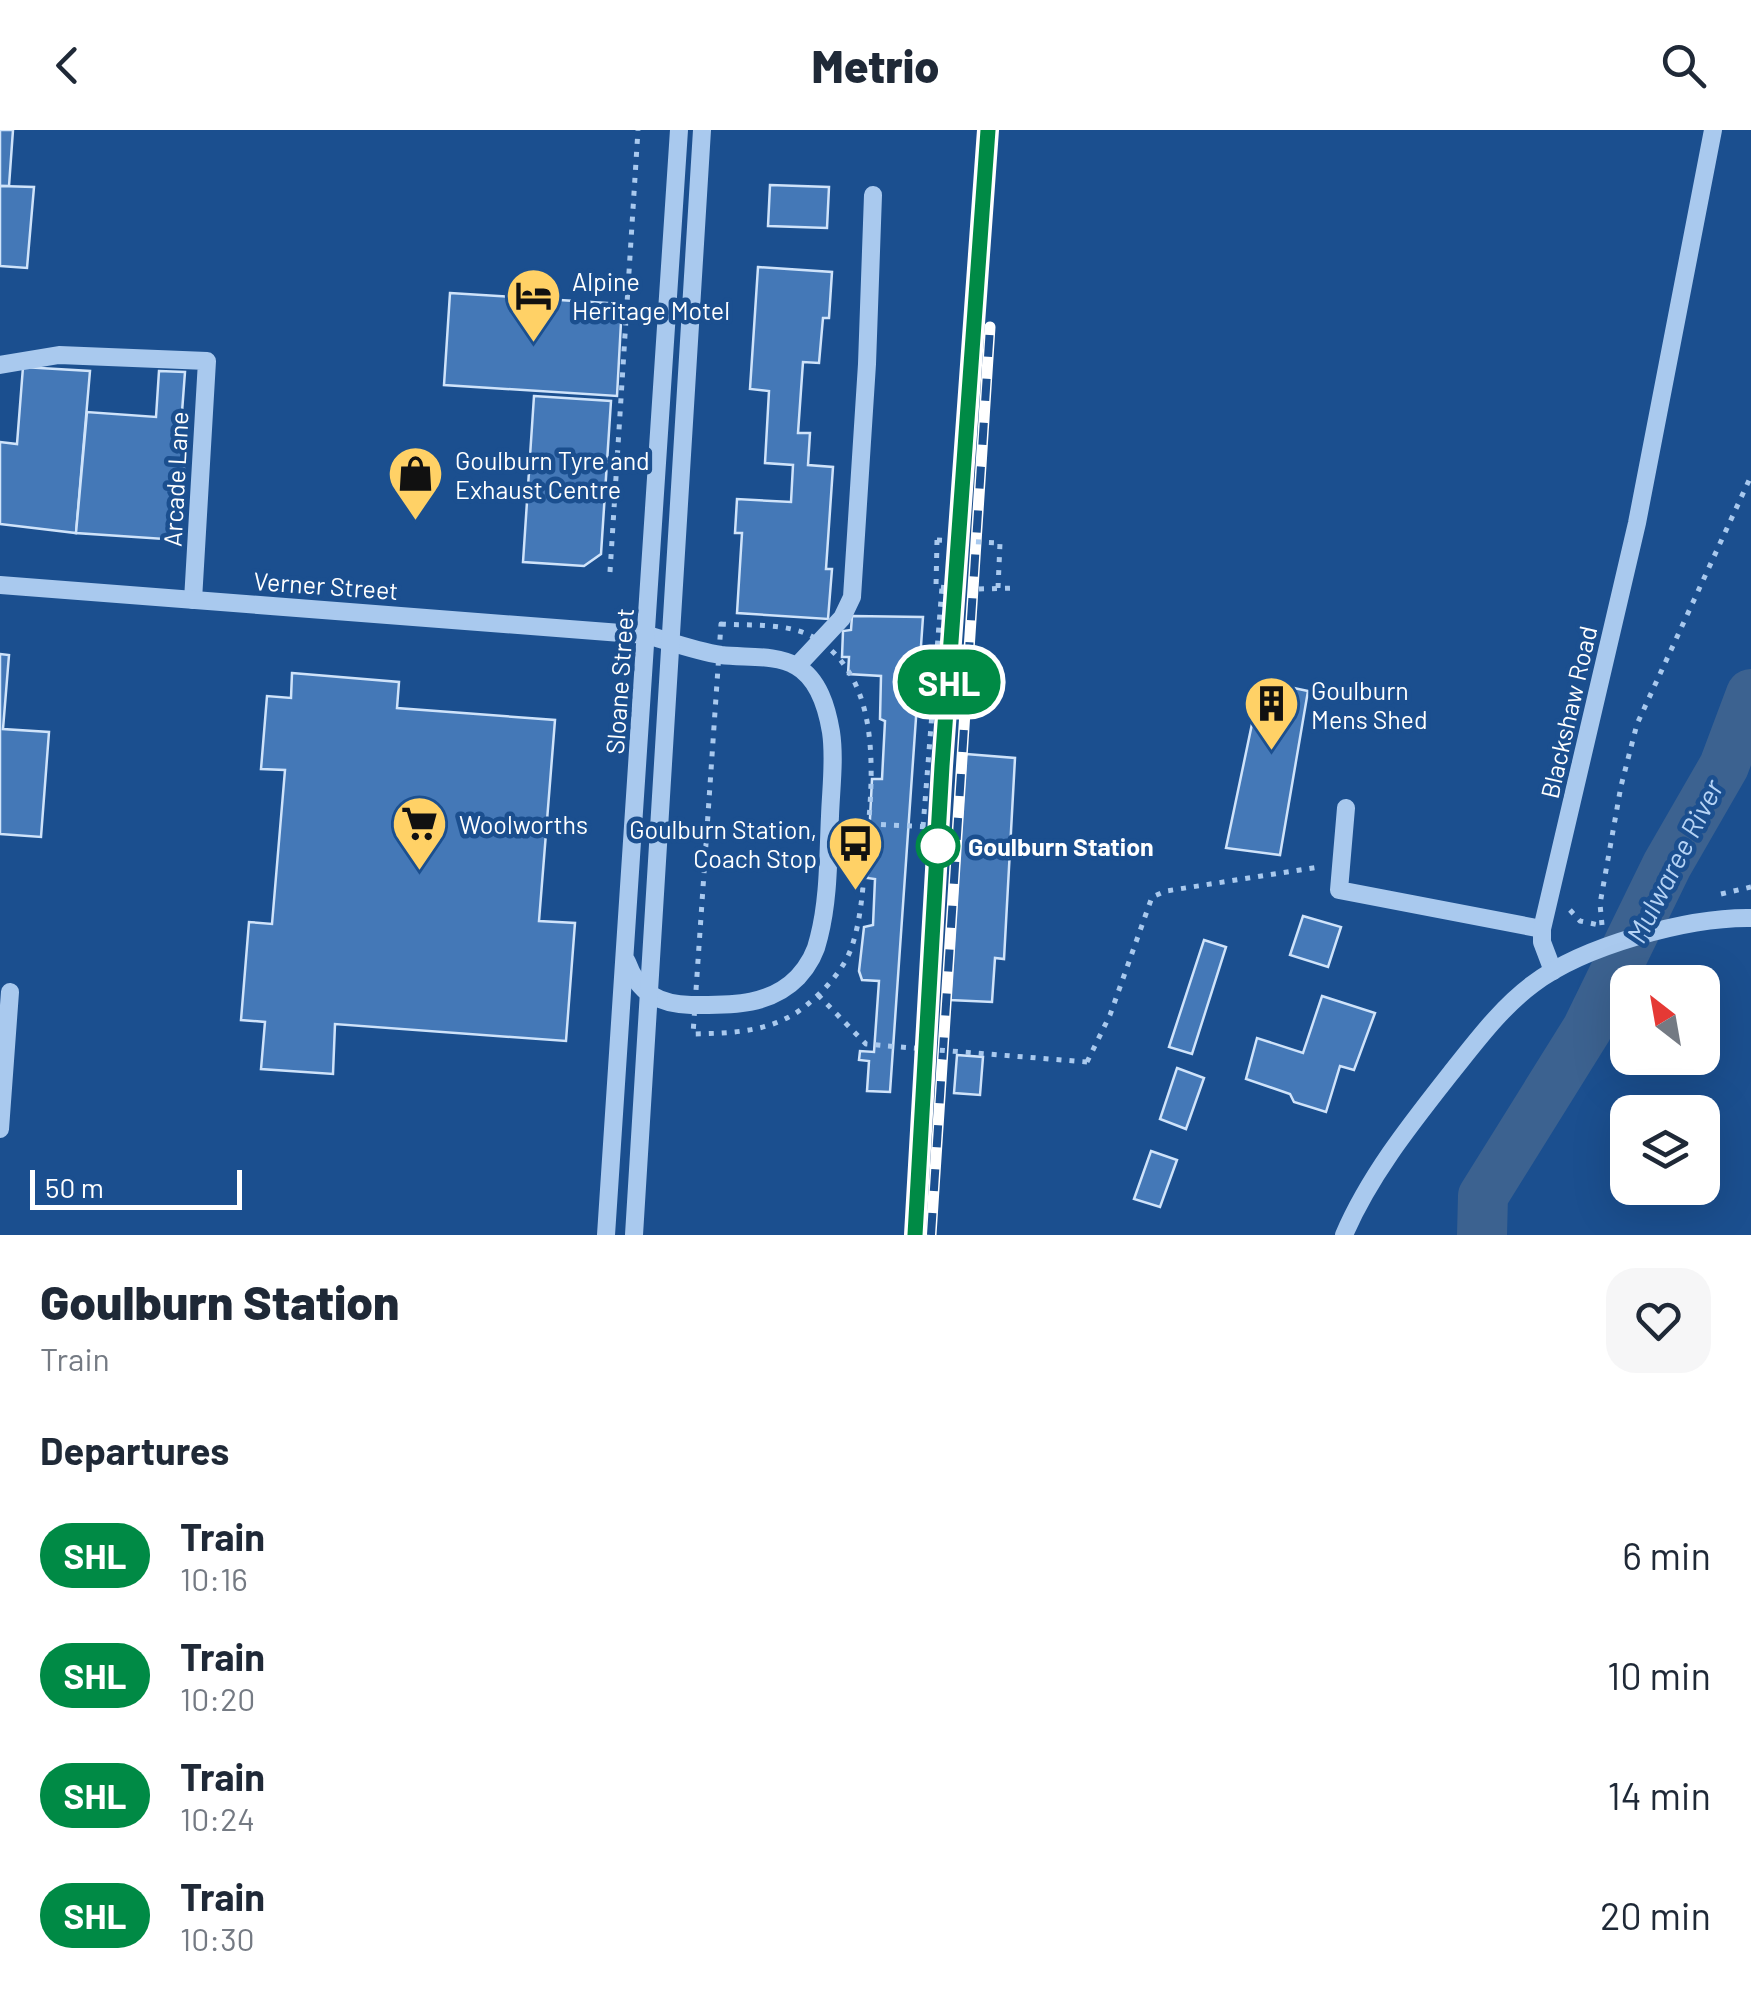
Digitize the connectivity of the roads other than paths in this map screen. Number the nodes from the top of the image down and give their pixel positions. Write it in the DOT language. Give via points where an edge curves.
graph roads {
  1 [pos="680,130"];
  2 [pos="702,130"];
  3 [pos="1713,130"];
  4 [pos="873,195"];
  5 [pos="0,365"];
  6 [pos="0,585"];
  7 [pos="192,600"];
  8 [pos="647,635"];
  9 [pos="671,642"];
  10 [pos="796,666"];
  11 [pos="1346,808"];
  12 [pos="1751,918"];
  13 [pos="1542,929"];
  14 [pos="627,962"];
  15 [pos="1553,970"];
  16 [pos="10,992"];
  17 [pos="650,996"];
  18 [pos="685,1004"];
  19 [pos="648,1038"];
  20 [pos="0,1129"];
  21 [pos="606,1235"];
  22 [pos="634,1235"];
  23 [pos="1344,1235"];
  1 -- 8 [label="street, Sloane Street"];
  2 -- 9 [label="street, Sloane Street"];
  3 -- 13 [label="street, Blackshaw Road" via="1636,523"];
  4 -- 10 [label="street" via="852,597 842,618"];
  5 -- 7 [label="street, Arcade Lane" via="59,355 206,361"];
  6 -- 7 [label="street, Verner Street"];
  7 -- 8 [label="street, Verner Street"];
  8 -- 9 [label="street, Verner Street"];
  8 -- 14 [label="street, Sloane Street"];
  9 -- 10 [label="street, Verner Street"];
  9 -- 17 [label="street, Sloane Street"];
  10 -- 18 [label="street" via="821,696 833,750 819,939 801,974 777,994 739,1004"];
  11 -- 13 [label="street" via="1338,890"];
  12 -- 15 [label="street" via="1689,924"];
  13 -- 15 [label="street, Blackshaw Road"];
  14 -- 17 [label="street"];
  14 -- 21 [label="street, Sloane Street"];
  15 -- 23 [label="street" via="1488,1026 1417,1116"];
  16 -- 20 [label="street"];
  17 -- 18 [label="street"];
  17 -- 19 [label="street, Sloane Street"];
  18 -- 19 [label="street" via="659,1017"];
  19 -- 22 [label="street, Sloane Street"];
}
